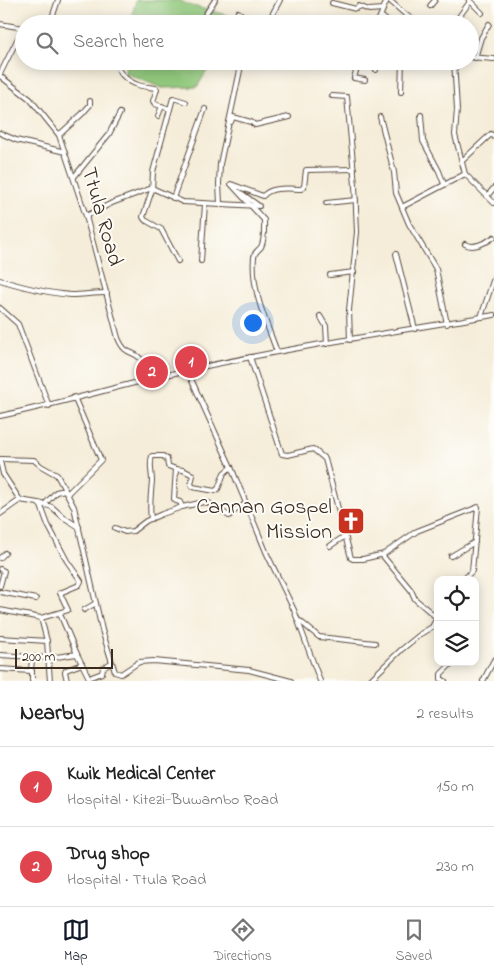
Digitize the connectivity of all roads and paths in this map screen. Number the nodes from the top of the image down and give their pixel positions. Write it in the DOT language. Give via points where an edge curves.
graph roads {
  1 [pos="58,0"];
  2 [pos="215,0"];
  3 [pos="280,0"];
  4 [pos="388,0"];
  5 [pos="435,0"];
  6 [pos="469,0"];
  7 [pos="332,2"];
  8 [pos="430,6"];
  9 [pos="383,9"];
  10 [pos="482,13"];
  11 [pos="53,15"];
  12 [pos="206,15"];
  13 [pos="272,15"];
  14 [pos="381,15"];
  15 [pos="406,15"];
  16 [pos="460,15"];
  17 [pos="0,24"];
  18 [pos="489,24"];
  19 [pos="15,27"];
  20 [pos="479,43"];
  21 [pos="15,44"];
  22 [pos="479,58"];
  23 [pos="494,59"];
  24 [pos="119,70"];
  25 [pos="240,70"];
  26 [pos="356,70"];
  27 [pos="402,70"];
  28 [pos="454,70"];
  29 [pos="0,75"];
  30 [pos="365,80"];
  31 [pos="401,92"];
  32 [pos="332,96"];
  33 [pos="90,101"];
  34 [pos="186,102"];
  35 [pos="162,106"];
  36 [pos="170,109"];
  37 [pos="205,109"];
  38 [pos="120,113"];
  39 [pos="421,115"];
  40 [pos="158,116"];
  41 [pos="289,117"];
  42 [pos="380,117"];
  43 [pos="0,133"];
  44 [pos="226,133"];
  45 [pos="59,135"];
  46 [pos="494,137"];
  47 [pos="65,152"];
  48 [pos="462,161"];
  49 [pos="354,169"];
  50 [pos="465,174"];
  51 [pos="74,177"];
  52 [pos="230,184"];
  53 [pos="444,184"];
  54 [pos="152,188"];
  55 [pos="494,188"];
  56 [pos="487,196"];
  57 [pos="173,198"];
  58 [pos="356,200"];
  59 [pos="220,203"];
  60 [pos="326,203"];
  61 [pos="494,203"];
  62 [pos="205,204"];
  63 [pos="402,207"];
  64 [pos="86,216"];
  65 [pos="494,238"];
  66 [pos="465,244"];
  67 [pos="396,254"];
  68 [pos="178,261"];
  69 [pos="201,261"];
  70 [pos="354,272"];
  71 [pos="330,275"];
  72 [pos="494,278"];
  73 [pos="0,280"];
  74 [pos="107,293"];
  75 [pos="0,308"];
  76 [pos="494,315"];
  77 [pos="320,316"];
  78 [pos="481,317"];
  79 [pos="447,324"];
  80 [pos="415,329"];
  81 [pos="350,340"];
  82 [pos="327,344"];
  83 [pos="277,352"];
  84 [pos="250,357"];
  85 [pos="187,370"];
  86 [pos="148,379"];
  87 [pos="74,398"];
  88 [pos="49,406"];
  89 [pos="0,416"];
  90 [pos="0,460"];
  91 [pos="231,467"];
  92 [pos="176,470"];
  93 [pos="66,492"];
  94 [pos="20,500"];
  95 [pos="38,503"];
  96 [pos="246,504"];
  97 [pos="44,505"];
  98 [pos="182,507"];
  99 [pos="0,514"];
  100 [pos="360,514"];
  101 [pos="339,515"];
  102 [pos="151,519"];
  103 [pos="79,527"];
  104 [pos="116,528"];
  105 [pos="345,536"];
  106 [pos="475,542"];
  107 [pos="330,546"];
  108 [pos="5,553"];
  109 [pos="382,555"];
  110 [pos="451,556"];
  111 [pos="0,558"];
  112 [pos="0,569"];
  113 [pos="467,576"];
  114 [pos="0,586"];
  115 [pos="0,592"];
  116 [pos="36,599"];
  117 [pos="96,603"];
  118 [pos="0,610"];
  119 [pos="84,610"];
  120 [pos="60,614"];
  121 [pos="434,615"];
  122 [pos="41,618"];
  123 [pos="298,619"];
  124 [pos="435,621"];
  125 [pos="0,638"];
  126 [pos="46,641"];
  127 [pos="375,642"];
  128 [pos="77,654"];
  129 [pos="0,655"];
  130 [pos="32,658"];
  131 [pos="49,658"];
  132 [pos="494,660"];
  133 [pos="111,663"];
  134 [pos="82,664"];
  135 [pos="449,666"];
  136 [pos="0,669"];
  137 [pos="32,671"];
  138 [pos="90,679"];
  139 [pos="32,681"];
  140 [pos="50,681"];
  141 [pos="67,681"];
  142 [pos="291,681"];
  143 [pos="320,681"];
  144 [pos="368,681"];
  145 [pos="446,681"];
  146 [pos="483,681"];
  1 -- 11 [label="street"];
  2 -- 12 [label="street"];
  3 -- 13 [label="street"];
  4 -- 9 [label="street"];
  4 -- 15 [label="street"];
  5 -- 8 [label="street"];
  6 -- 10 [label="street"];
  6 -- 16 [label="street"];
  7 -- 9 [label="street" via="356,9 360,6 369,10"];
  9 -- 14 [label="street"];
  17 -- 19 [label="street"];
  18 -- 20 [label="street"];
  21 -- 29 [label="street"];
  22 -- 23 [label="street"];
  24 -- 35 [label="street" via="140,86 156,88 153,101"];
  25 -- 44 [label="street"];
  26 -- 30 [label="street" via="354,78"];
  27 -- 31 [label="street"];
  28 -- 48 [label="street" via="456,135"];
  29 -- 45 [label="street, Ttula Road" via="35,104"];
  32 -- 49 [label="street" via="347,97"];
  33 -- 45 [label="street" via="82,114"];
  34 -- 36 [label="street" via="173,98"];
  35 -- 36 [label="street"];
  35 -- 40 [label="street"];
  36 -- 54 [label="street" via="153,172"];
  37 -- 57 [label="street"];
  38 -- 51 [label="street" via="109,134"];
  39 -- 53 [label="street" via="423,141"];
  41 -- 44 [label="street" via="255,125 233,117"];
  42 -- 63 [label="street" via="394,172 394,189"];
  43 -- 47 [label="street"];
  44 -- 59 [label="street" via="219,172"];
  45 -- 47 [label="street, Ttula Road"];
  46 -- 48 [label="street" via="491,134"];
  47 -- 51 [label="street, Ttula Road"];
  48 -- 50 [label="street"];
  49 -- 52 [label="street" via="306,170 301,189 272,190 263,196"];
  49 -- 58 [label="street"];
  50 -- 53 [label="street"];
  50 -- 56 [label="street"];
  51 -- 64 [label="street, Ttula Road"];
  52 -- 59 [label="street" via="259,206"];
  52 -- 83 [label="street" via="264,220 262,243 254,256 255,284"];
  53 -- 63 [label="street"];
  54 -- 57 [label="street"];
  54 -- 64 [label="street"];
  54 -- 68 [label="street" via="144,218 161,229"];
  55 -- 56 [label="street"];
  56 -- 61 [label="street"];
  57 -- 62 [label="street"];
  58 -- 60 [label="street"];
  58 -- 70 [label="street"];
  59 -- 62 [label="street"];
  62 -- 69 [label="street"];
  63 -- 79 [label="street" via="436,269"];
  64 -- 74 [label="street, Ttula Road"];
  65 -- 66 [label="street" via="472,246"];
  67 -- 80 [label="street"];
  70 -- 71 [label="street"];
  70 -- 81 [label="street" via="349,312"];
  72 -- 78 [label="street"];
  73 -- 74 [label="street" via="65,294"];
  74 -- 86 [label="street, Ttula Road" via="121,345 140,358"];
  75 -- 88 [label="street" via="18,324"];
  76 -- 78 [label="street"];
  77 -- 82 [label="street" via="326,326"];
  78 -- 79 [label="street"];
  79 -- 80 [label="street"];
  80 -- 81 [label="street"];
  81 -- 82 [label="street"];
  82 -- 83 [label="street"];
  83 -- 84 [label="street"];
  84 -- 85 [label="street"];
  84 -- 101 [label="street" via="281,452 286,456 313,448 323,456"];
  85 -- 86 [label="street"];
  85 -- 91 [label="street"];
  86 -- 87 [label="street"];
  87 -- 88 [label="street"];
  87 -- 93 [label="street" via="101,460"];
  88 -- 89 [label="street"];
  90 -- 93 [label="street" via="34,460 57,474"];
  90 -- 94 [label="street" via="4,474"];
  91 -- 92 [label="street" via="215,491 193,487 190,484 193,475"];
  91 -- 96 [label="street"];
  92 -- 98 [label="street" via="174,499"];
  92 -- 102 [label="street" via="168,466 167,459 162,456 151,458"];
  93 -- 97 [label="street" via="56,492"];
  93 -- 103 [label="street"];
  94 -- 95 [label="street"];
  94 -- 99 [label="street"];
  95 -- 97 [label="street"];
  95 -- 120 [label="street" via="81,581 81,584 60,593 69,609"];
  96 -- 98 [label="street" via="229,516 206,502"];
  96 -- 123 [label="street"];
  97 -- 103 [label="street" via="52,507 62,518"];
  98 -- 102 [label="street"];
  100 -- 101 [label="street"];
  101 -- 105 [label="street"];
  102 -- 104 [label="street" via="133,532"];
  103 -- 117 [label="street"];
  105 -- 107 [label="street"];
  105 -- 109 [label="street" via="352,559"];
  106 -- 109 [label="street" via="478,507 417,530"];
  106 -- 110 [label="street"];
  106 -- 113 [label="street" via="472,570"];
  108 -- 111 [label="street"];
  109 -- 121 [label="street" via="415,599"];
  112 -- 114 [label="street" via="4,571"];
  115 -- 116 [label="street"];
  117 -- 119 [label="street"];
  117 -- 133 [label="street"];
  118 -- 122 [label="street"];
  120 -- 122 [label="street"];
  120 -- 128 [label="street"];
  122 -- 126 [label="street"];
  123 -- 127 [label="street" via="319,637"];
  123 -- 143 [label="street"];
  124 -- 144 [label="street"];
  125 -- 126 [label="street"];
  126 -- 131 [label="street"];
  128 -- 131 [label="street"];
  128 -- 134 [label="street"];
  129 -- 130 [label="street"];
  130 -- 131 [label="street"];
  130 -- 137 [label="street"];
  131 -- 140 [label="street"];
  132 -- 146 [label="street"];
  133 -- 138 [label="street"];
  133 -- 142 [label="street" via="117,674 139,662 154,661 249,670"];
  134 -- 138 [label="street"];
  134 -- 141 [label="street" via="66,670"];
  135 -- 145 [label="street" via="441,674 441,679"];
  136 -- 137 [label="street"];
  137 -- 139 [label="street"];
}
